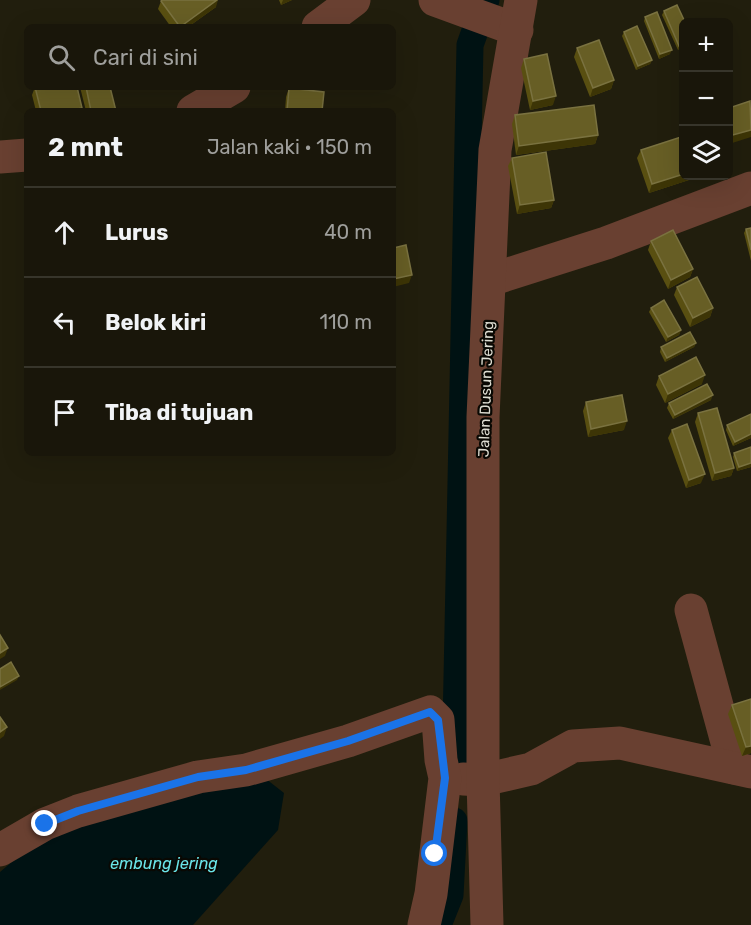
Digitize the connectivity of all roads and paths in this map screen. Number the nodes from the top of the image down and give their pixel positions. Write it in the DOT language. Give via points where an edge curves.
graph roads {
  1 [pos="354,0"];
  2 [pos="444,4"];
  3 [pos="509,16"];
  4 [pos="322,24"];
  5 [pos="229,90"];
  6 [pos="198,108"];
  7 [pos="24,155"];
  8 [pos="0,157"];
  9 [pos="751,188"];
  10 [pos="490,280"];
  11 [pos="691,610"];
  12 [pos="742,770"];
  13 [pos="462,779"];
  14 [pos="1,850"];
  15 [pos="424,925"];
  16 [pos="487,925"];
  1 -- 4 [label="street"];
  2 -- 3 [label="street"];
  3 -- 10 [label="street, Jalan Dusun Jering" via="495,150"];
  5 -- 6 [label="street"];
  7 -- 8 [label="street"];
  9 -- 10 [label="street" via="606,243"];
  10 -- 13 [label="street, Jalan Dusun Jering"];
  11 -- 12 [label="street"];
  12 -- 13 [label="street" via="620,743 573,746 531,769"];
  13 -- 14 [label="street" via="438,720 430,712 348,741 246,770 198,777 64,816"];
  13 -- 15 [label="street"];
  13 -- 16 [label="street"];
}
